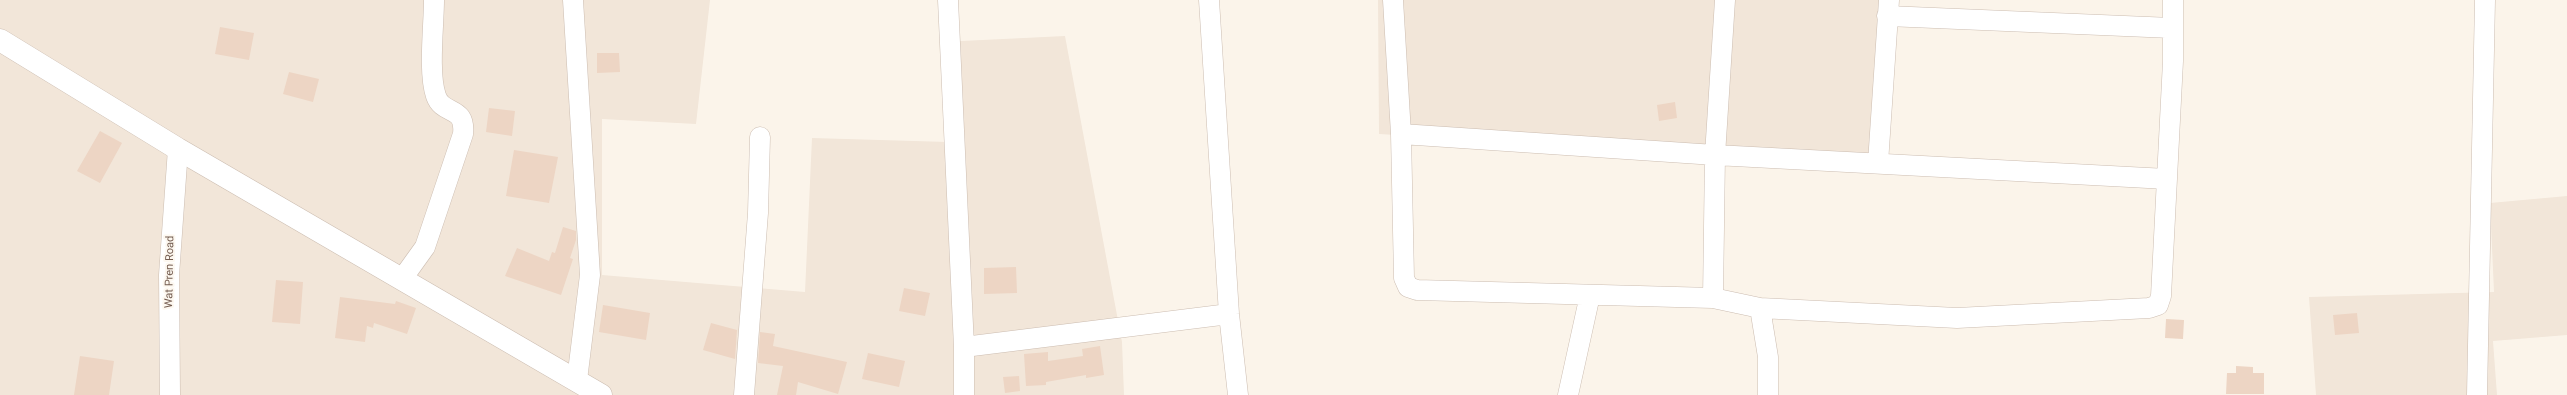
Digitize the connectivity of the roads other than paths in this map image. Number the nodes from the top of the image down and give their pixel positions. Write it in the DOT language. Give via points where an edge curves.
graph roads {
  1 [pos="434,0"];
  2 [pos="574,0"];
  3 [pos="948,0"];
  4 [pos="1209,0"];
  5 [pos="1394,0"];
  6 [pos="1721,0"];
  7 [pos="2173,0"];
  8 [pos="2485,0"];
  9 [pos="1888,8"];
  10 [pos="2172,28"];
  11 [pos="0,40"];
  12 [pos="1401,134"];
  13 [pos="760,137"];
  14 [pos="178,149"];
  15 [pos="1715,155"];
  16 [pos="1878,163"];
  17 [pos="2167,179"];
  18 [pos="402,279"];
  19 [pos="1590,295"];
  20 [pos="1713,298"];
  21 [pos="1760,308"];
  22 [pos="1229,314"];
  23 [pos="964,347"];
  24 [pos="577,380"];
  25 [pos="170,395"];
  26 [pos="600,395"];
  27 [pos="744,395"];
  28 [pos="964,395"];
  29 [pos="1238,395"];
  30 [pos="1568,395"];
  31 [pos="1768,395"];
  32 [pos="2477,395"];
  1 -- 18 [label="street" via="432,78 435,95 439,103 462,117 463,134 426,247"];
  2 -- 24 [label="street" via="590,275"];
  3 -- 23 [label="street"];
  4 -- 22 [label="street"];
  5 -- 12 [label="street"];
  6 -- 15 [label="street"];
  7 -- 10 [label="street"];
  8 -- 32 [label="street"];
  9 -- 10 [label="street"];
  9 -- 16 [label="street"];
  10 -- 17 [label="street" via="2173,61"];
  11 -- 14 [label="street"];
  12 -- 15 [label="street"];
  12 -- 19 [label="street" via="1404,278 1408,287 1417,290"];
  13 -- 27 [label="street" via="758,212"];
  14 -- 18 [label="street"];
  14 -- 25 [label="street, Wat Pren Road" via="169,275"];
  15 -- 16 [label="street"];
  15 -- 20 [label="street"];
  16 -- 17 [label="street"];
  17 -- 21 [label="street" via="2161,296 2158,304 2149,308 1958,318"];
  18 -- 24 [label="street"];
  19 -- 20 [label="street"];
  19 -- 30 [label="street"];
  20 -- 21 [label="street"];
  21 -- 31 [label="street" via="1768,358"];
  22 -- 23 [label="street"];
  22 -- 29 [label="street"];
  23 -- 28 [label="street"];
  24 -- 26 [label="street"];
}
